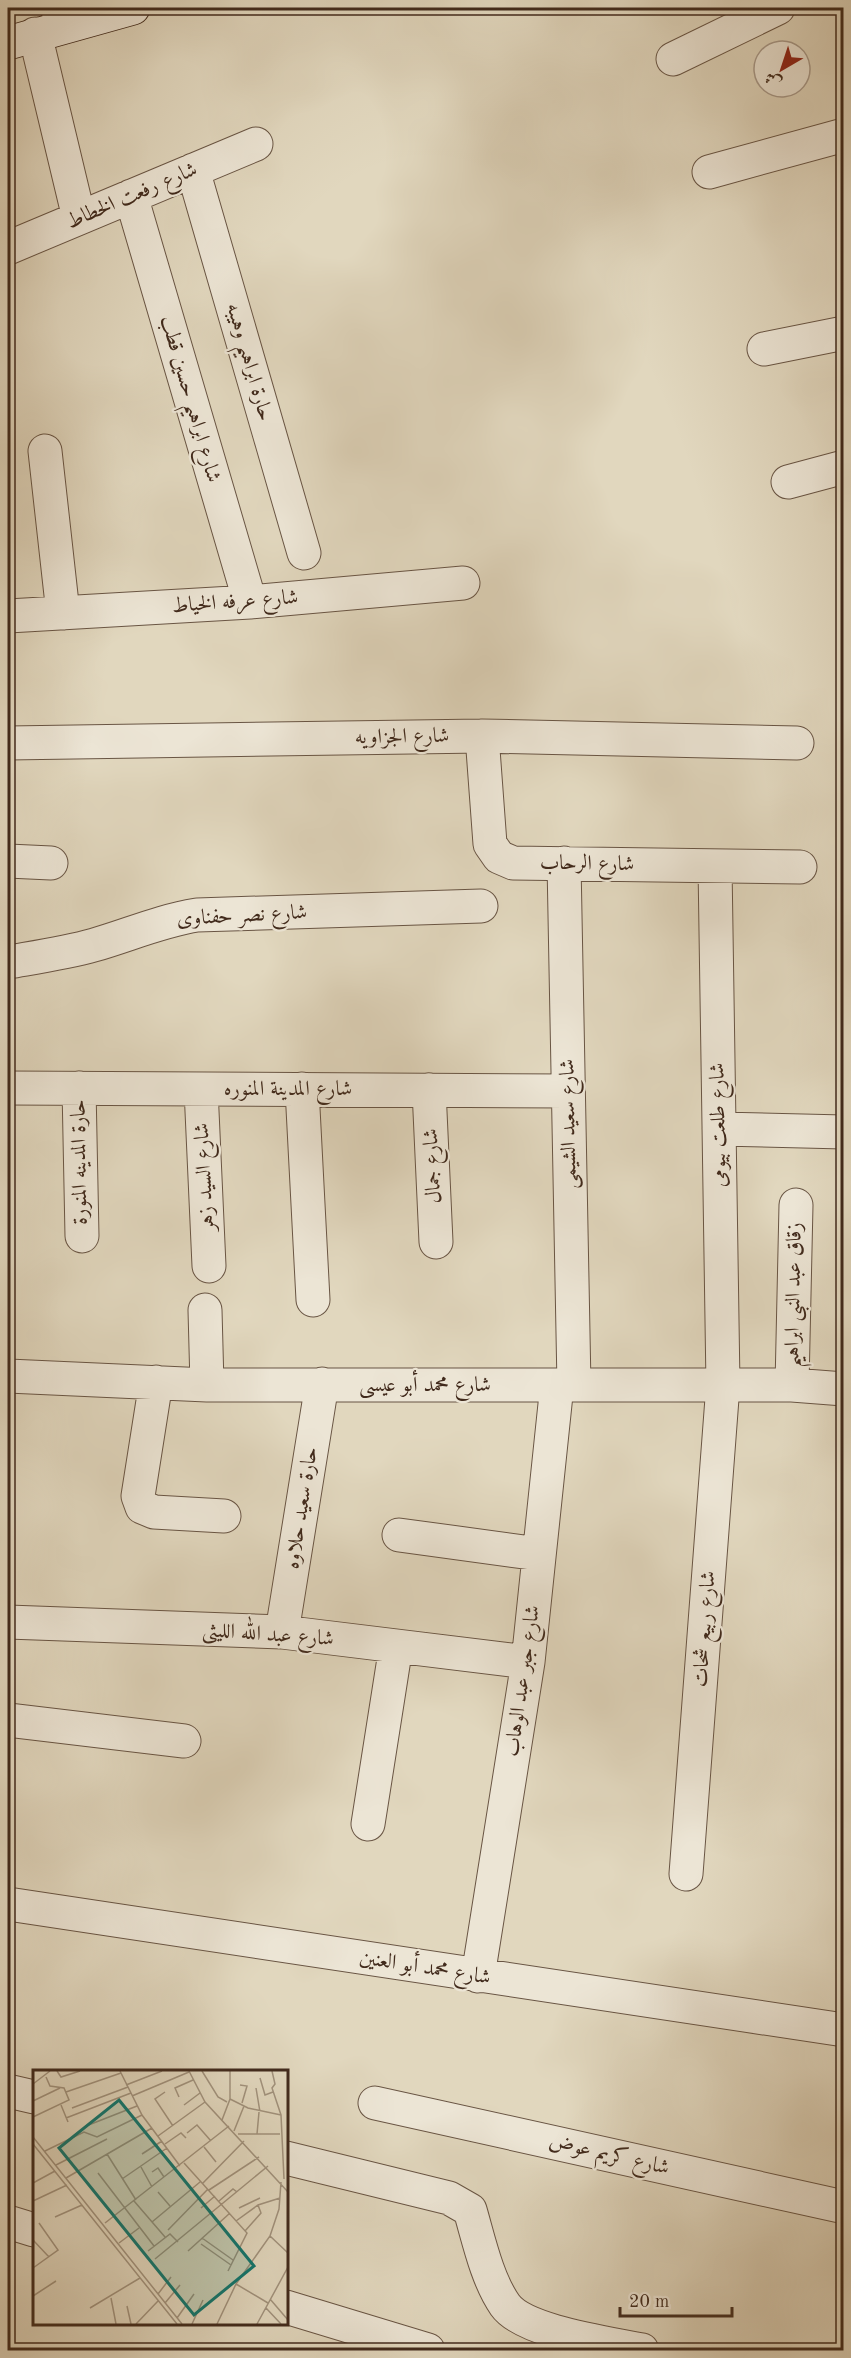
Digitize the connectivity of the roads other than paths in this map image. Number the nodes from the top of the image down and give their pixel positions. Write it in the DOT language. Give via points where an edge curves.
graph roads {
  1 [pos="133,8"];
  2 [pos="778,8"];
  3 [pos="37,28"];
  4 [pos="673,59"];
  5 [pos="843,135"];
  6 [pos="256,144"];
  7 [pos="194,170"];
  8 [pos="709,172"];
  9 [pos="131,196"];
  10 [pos="79,218"];
  11 [pos="8,248"];
  12 [pos="843,333"];
  13 [pos="764,349"];
  14 [pos="45,452"];
  15 [pos="843,467"];
  16 [pos="788,482"];
  17 [pos="304,553"];
  18 [pos="463,583"];
  19 [pos="250,602"];
  20 [pos="63,613"];
  21 [pos="8,616"];
  22 [pos="482,736"];
  23 [pos="8,743"];
  24 [pos="797,743"];
  25 [pos="8,861"];
  26 [pos="51,863"];
  27 [pos="564,863"];
  28 [pos="715,866"];
  29 [pos="800,867"];
  30 [pos="481,906"];
  31 [pos="8,962"];
  32 [pos="8,1088"];
  33 [pos="79,1088"];
  34 [pos="201,1089"];
  35 [pos="302,1089"];
  36 [pos="429,1090"];
  37 [pos="568,1090"];
  38 [pos="719,1129"];
  39 [pos="843,1132"];
  40 [pos="796,1205"];
  41 [pos="82,1236"];
  42 [pos="436,1242"];
  43 [pos="209,1266"];
  44 [pos="313,1300"];
  45 [pos="205,1310"];
  46 [pos="8,1376"];
  47 [pos="156,1382"];
  48 [pos="322,1384"];
  49 [pos="207,1385"];
  50 [pos="566,1385"];
  51 [pos="723,1385"];
  52 [pos="792,1385"];
  53 [pos="843,1389"];
  54 [pos="224,1515"];
  55 [pos="399,1535"];
  56 [pos="539,1554"];
  57 [pos="8,1622"];
  58 [pos="282,1632"];
  59 [pos="396,1646"];
  60 [pos="528,1662"];
  61 [pos="8,1720"];
  62 [pos="184,1741"];
  63 [pos="368,1824"];
  64 [pos="686,1874"];
  65 [pos="8,1904"];
  66 [pos="478,1976"];
  67 [pos="843,2030"];
  68 [pos="8,2091"];
  69 [pos="33,2097"];
  70 [pos="375,2103"];
  71 [pos="288,2158"];
  72 [pos="843,2206"];
  73 [pos="8,2222"];
  74 [pos="33,2230"];
  75 [pos="288,2308"];
  76 [pos="428,2350"];
  77 [pos="642,2350"];
  1 -- 3 [label="street"];
  2 -- 4 [label="street"];
  3 -- 10 [label="street"];
  5 -- 8 [label="street"];
  6 -- 7 [label="street, شارع رفعت الخطاط"];
  7 -- 9 [label="street, شارع رفعت الخطاط"];
  7 -- 17 [label="street, حارة ابراهيم وهيبه"];
  9 -- 10 [label="street, شارع رفعت الخطاط"];
  9 -- 19 [label="street, شارع ابراهيم حسين قطب"];
  10 -- 11 [label="street, شارع رفعت الخطاط"];
  12 -- 13 [label="street"];
  14 -- 20 [label="street"];
  15 -- 16 [label="street"];
  18 -- 19 [label="street, شارع عرفه الخياط"];
  19 -- 20 [label="street, شارع عرفه الخياط"];
  20 -- 21 [label="street, شارع عرفه الخياط"];
  22 -- 23 [label="street, شارع الجزاويه"];
  22 -- 24 [label="street, شارع الجزاويه"];
  22 -- 27 [label="street, شارع الرحاب" via="490,844 498,857 513,863"];
  25 -- 26 [label="street"];
  27 -- 28 [label="street, شارع الرحاب"];
  27 -- 37 [label="street, شارع سعيد الشيمى"];
  28 -- 29 [label="street, شارع الرحاب"];
  28 -- 38 [label="street, شارع طلعت بيومى"];
  30 -- 31 [label="street, شارع نصر حفناوى" via="197,915 166,920 97,944"];
  32 -- 33 [label="street, شارع المدينة المنوره"];
  33 -- 34 [label="street, شارع المدينة المنوره"];
  33 -- 41 [label="street, حارة المدينه المنورة"];
  34 -- 35 [label="street, شارع المدينة المنوره"];
  34 -- 43 [label="street, شارع السيد زهر"];
  35 -- 36 [label="street, شارع المدينة المنوره"];
  35 -- 44 [label="street"];
  36 -- 37 [label="street, شارع المدينة المنوره"];
  36 -- 42 [label="street, شارع جمال"];
  37 -- 50 [label="street, شارع سعيد الشيمى"];
  38 -- 39 [label="street"];
  38 -- 51 [label="street, شارع طلعت بيومى"];
  40 -- 52 [label="street, زقاق عبد النبى ابراهيم"];
  45 -- 49 [label="street"];
  46 -- 47 [label="street, شارع محمد أبو عيسى"];
  47 -- 49 [label="street, شارع محمد أبو عيسى"];
  47 -- 54 [label="street" via="138,1496 142,1507 154,1512"];
  48 -- 49 [label="street, شارع محمد أبو عيسى"];
  48 -- 50 [label="street, شارع محمد أبو عيسى"];
  48 -- 58 [label="street, حارة سعيد حلاوه"];
  50 -- 51 [label="street, شارع محمد أبو عيسى"];
  50 -- 56 [label="street, شارع جبر عبد الوهاب"];
  51 -- 52 [label="street, شارع محمد أبو عيسى"];
  51 -- 64 [label="street, شارع ربيع شحات"];
  52 -- 53 [label="street, شارع محمد أبو عيسى"];
  55 -- 56 [label="street"];
  56 -- 60 [label="street, شارع جبر عبد الوهاب"];
  57 -- 58 [label="street, شارع عبد الله الليثى"];
  58 -- 59 [label="street, شارع عبد الله الليثى"];
  59 -- 60 [label="street, شارع عبد الله الليثى"];
  59 -- 63 [label="street"];
  60 -- 66 [label="street, شارع جبر عبد الوهاب"];
  61 -- 62 [label="street"];
  65 -- 66 [label="street, شارع محمد أبو العنين"];
  66 -- 67 [label="street, شارع محمد أبو العنين"];
  68 -- 69 [label="street"];
  70 -- 72 [label="street, شارع كريم عوض"];
  71 -- 77 [label="street" via="449,2198 470,2210 501,2298 528,2324"];
  73 -- 74 [label="street"];
  75 -- 76 [label="street"];
}
